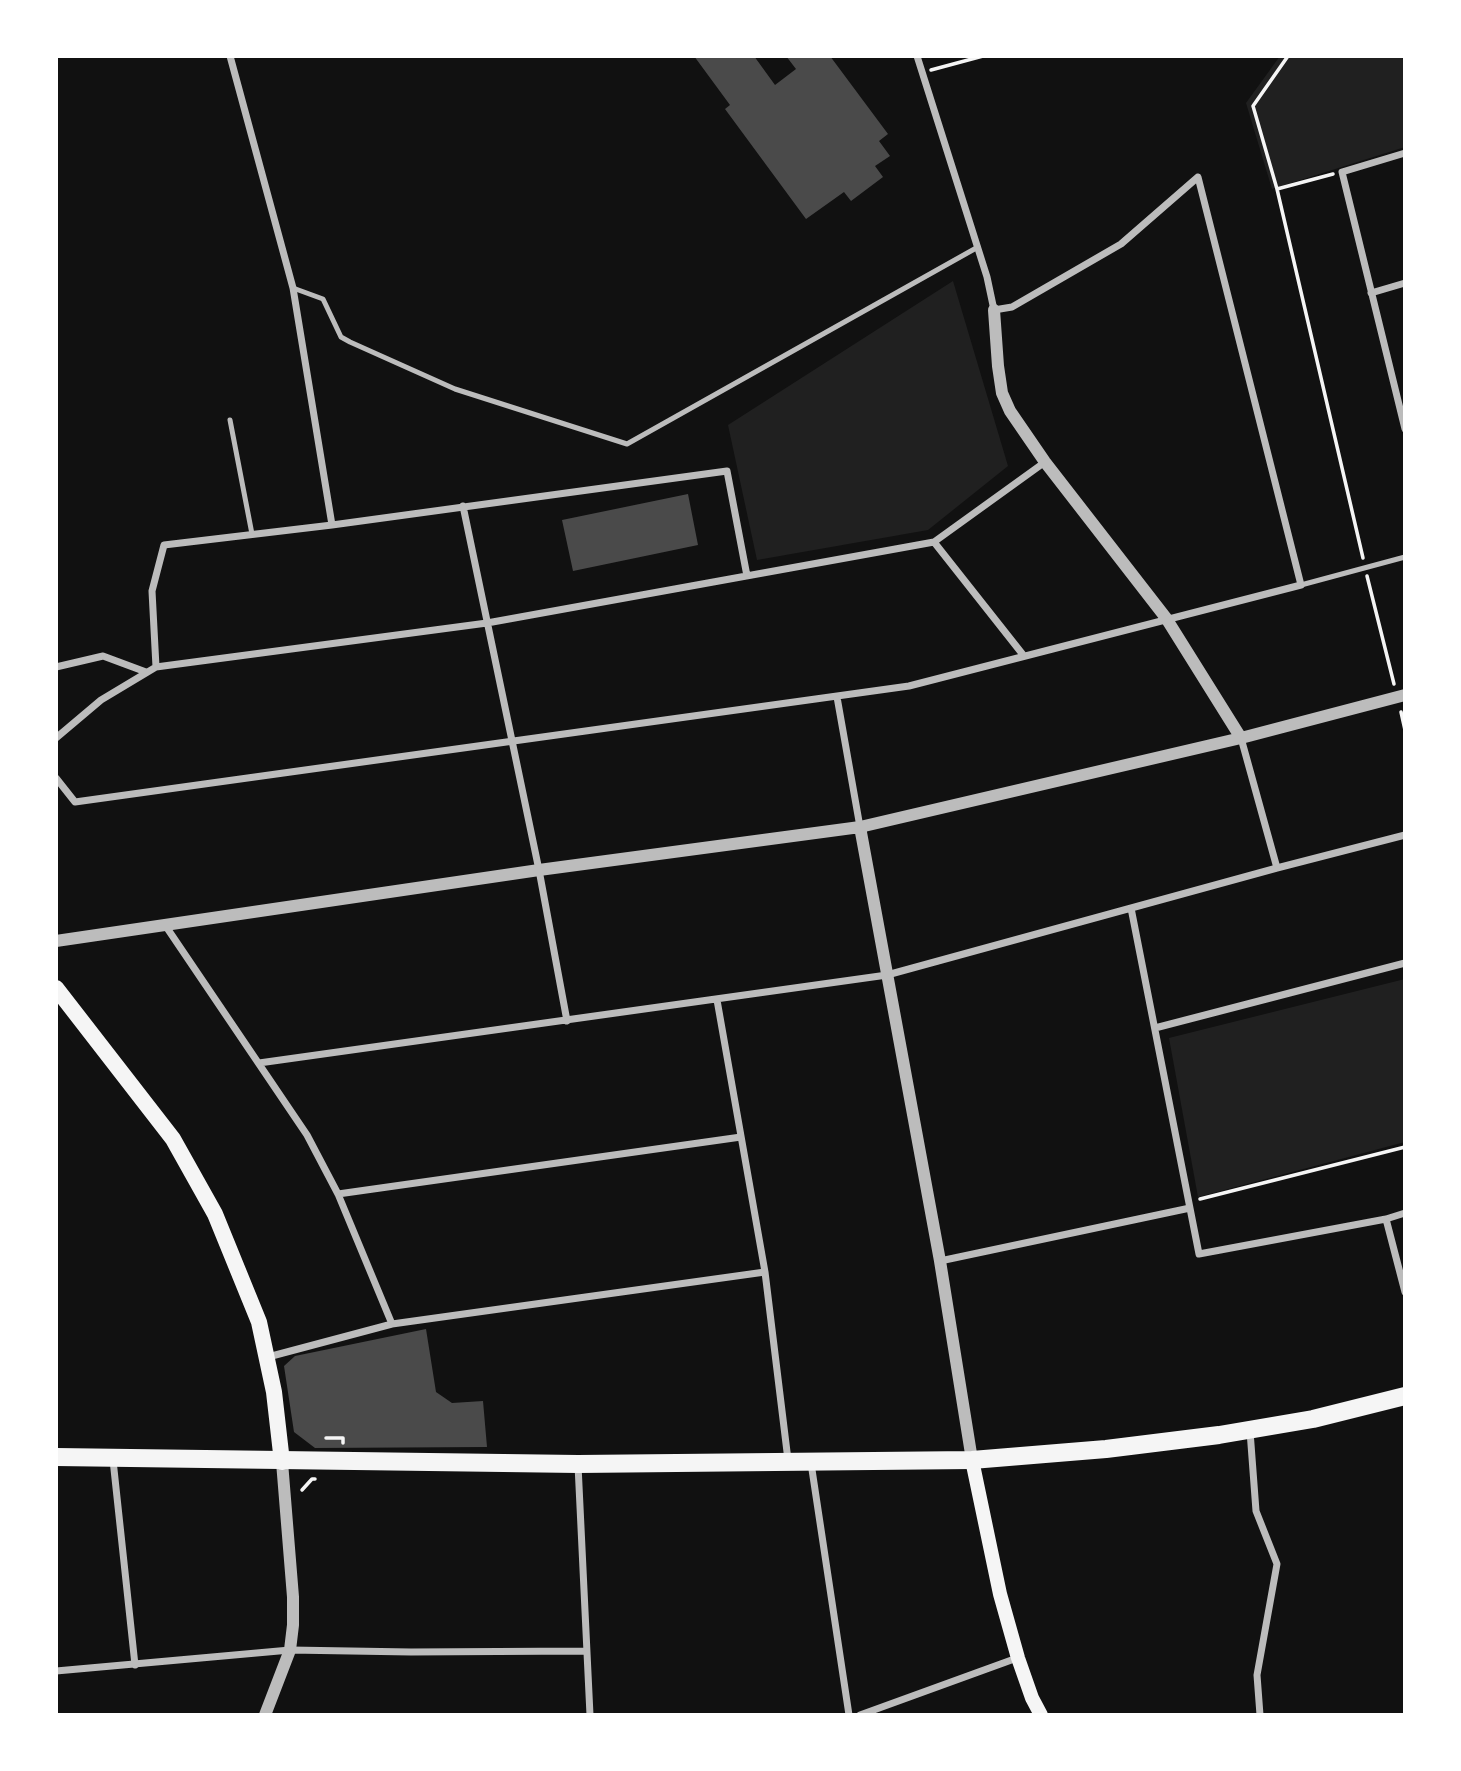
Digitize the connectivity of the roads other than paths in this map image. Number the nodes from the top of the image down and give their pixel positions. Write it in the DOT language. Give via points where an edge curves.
graph roads {
  1 [pos="230,56"];
  2 [pos="917,56"];
  3 [pos="1405,153"];
  4 [pos="978,247"];
  5 [pos="1405,284"];
  6 [pos="293,288"];
  7 [pos="1371,293"];
  8 [pos="994,310"];
  9 [pos="230,419"];
  10 [pos="1405,429"];
  11 [pos="1045,462"];
  12 [pos="463,506"];
  13 [pos="332,525"];
  14 [pos="252,534"];
  15 [pos="934,542"];
  16 [pos="1405,557"];
  17 [pos="747,576"];
  18 [pos="1301,585"];
  19 [pos="1166,618"];
  20 [pos="487,623"];
  21 [pos="1024,656"];
  22 [pos="56,667"];
  23 [pos="156,667"];
  24 [pos="146,672"];
  25 [pos="1405,695"];
  26 [pos="837,697"];
  27 [pos="56,738"];
  28 [pos="1241,738"];
  29 [pos="512,741"];
  30 [pos="56,778"];
  31 [pos="860,827"];
  32 [pos="1405,835"];
  33 [pos="1277,868"];
  34 [pos="539,870"];
  35 [pos="1131,908"];
  36 [pos="164,923"];
  37 [pos="56,941"];
  38 [pos="1405,963"];
  39 [pos="887,975"];
  40 [pos="56,988"];
  41 [pos="717,1000"];
  42 [pos="567,1021"];
  43 [pos="1155,1028"];
  44 [pos="259,1063"];
  45 [pos="741,1137"];
  46 [pos="338,1194"];
  47 [pos="1189,1205"];
  48 [pos="1405,1213"];
  49 [pos="1386,1219"];
  50 [pos="940,1261"];
  51 [pos="765,1272"];
  52 [pos="1405,1292"];
  53 [pos="392,1324"];
  54 [pos="268,1357"];
  55 [pos="1405,1396"];
  56 [pos="1250,1430"];
  57 [pos="56,1457"];
  58 [pos="113,1459"];
  59 [pos="972,1460"];
  60 [pos="788,1461"];
  61 [pos="282,1462"];
  62 [pos="810,1462"];
  63 [pos="578,1464"];
  64 [pos="290,1650"];
  65 [pos="585,1651"];
  66 [pos="1017,1658"];
  67 [pos="135,1665"];
  68 [pos="56,1671"];
  69 [pos="265,1715"];
  70 [pos="590,1715"];
  71 [pos="849,1715"];
  72 [pos="860,1715"];
  73 [pos="1041,1715"];
  74 [pos="1260,1715"];
  1 -- 6 [label="street"];
  2 -- 4 [label="street"];
  3 -- 7 [label="street" via="1342,172"];
  4 -- 6 [label="lane" via="627,444 455,389 350,342 341,337 323,299"];
  4 -- 8 [label="street"];
  5 -- 7 [label="street"];
  6 -- 13 [label="street"];
  7 -- 10 [label="street"];
  8 -- 11 [label="street" via="1002,393"];
  8 -- 18 [label="street" via="1012,307 1121,244 1198,177"];
  9 -- 14 [label="lane"];
  11 -- 15 [label="street"];
  11 -- 19 [label="street"];
  12 -- 13 [label="street"];
  12 -- 17 [label="street" via="727,471"];
  12 -- 20 [label="street"];
  13 -- 14 [label="street"];
  14 -- 23 [label="street" via="164,545 152,591"];
  15 -- 17 [label="street"];
  15 -- 21 [label="street"];
  16 -- 18 [label="lane"];
  17 -- 20 [label="street"];
  18 -- 19 [label="street"];
  19 -- 21 [label="street"];
  19 -- 28 [label="street"];
  20 -- 23 [label="street"];
  20 -- 29 [label="street"];
  21 -- 26 [label="street" via="909,686"];
  22 -- 24 [label="street" via="103,656"];
  23 -- 24 [label="street"];
  24 -- 27 [label="street" via="101,700"];
  25 -- 28 [label="street"];
  26 -- 29 [label="street"];
  26 -- 31 [label="street"];
  28 -- 31 [label="street"];
  28 -- 33 [label="street"];
  29 -- 30 [label="street" via="75,802"];
  29 -- 34 [label="street"];
  31 -- 34 [label="street"];
  31 -- 39 [label="street"];
  32 -- 33 [label="street"];
  33 -- 35 [label="street"];
  34 -- 36 [label="street"];
  34 -- 42 [label="street"];
  35 -- 39 [label="street"];
  35 -- 43 [label="street"];
  36 -- 37 [label="street"];
  36 -- 44 [label="street"];
  38 -- 43 [label="street"];
  39 -- 41 [label="street"];
  39 -- 50 [label="street"];
  40 -- 54 [label="main road" via="173,1139 196,1178 259,1322"];
  41 -- 42 [label="street"];
  41 -- 45 [label="street"];
  42 -- 44 [label="street"];
  43 -- 47 [label="street"];
  44 -- 46 [label="street" via="307,1135"];
  45 -- 46 [label="street"];
  45 -- 51 [label="street"];
  46 -- 53 [label="street"];
  47 -- 49 [label="street" via="1199,1254"];
  47 -- 50 [label="street"];
  48 -- 49 [label="street"];
  49 -- 52 [label="street"];
  50 -- 59 [label="street"];
  51 -- 53 [label="street"];
  51 -- 60 [label="street"];
  53 -- 54 [label="street"];
  54 -- 61 [label="main road"];
  55 -- 56 [label="highway"];
  56 -- 59 [label="highway"];
  56 -- 74 [label="street" via="1256,1511 1277,1564 1257,1675"];
  57 -- 58 [label="highway"];
  58 -- 61 [label="highway"];
  58 -- 67 [label="street"];
  59 -- 62 [label="highway"];
  59 -- 66 [label="main road"];
  60 -- 62 [label="highway"];
  60 -- 63 [label="highway"];
  61 -- 63 [label="highway"];
  61 -- 64 [label="street" via="293,1597"];
  62 -- 71 [label="street"];
  63 -- 65 [label="street"];
  64 -- 65 [label="street"];
  64 -- 67 [label="street"];
  64 -- 69 [label="street"];
  65 -- 70 [label="street"];
  66 -- 72 [label="street"];
  66 -- 73 [label="main road"];
  67 -- 68 [label="street"];
}
